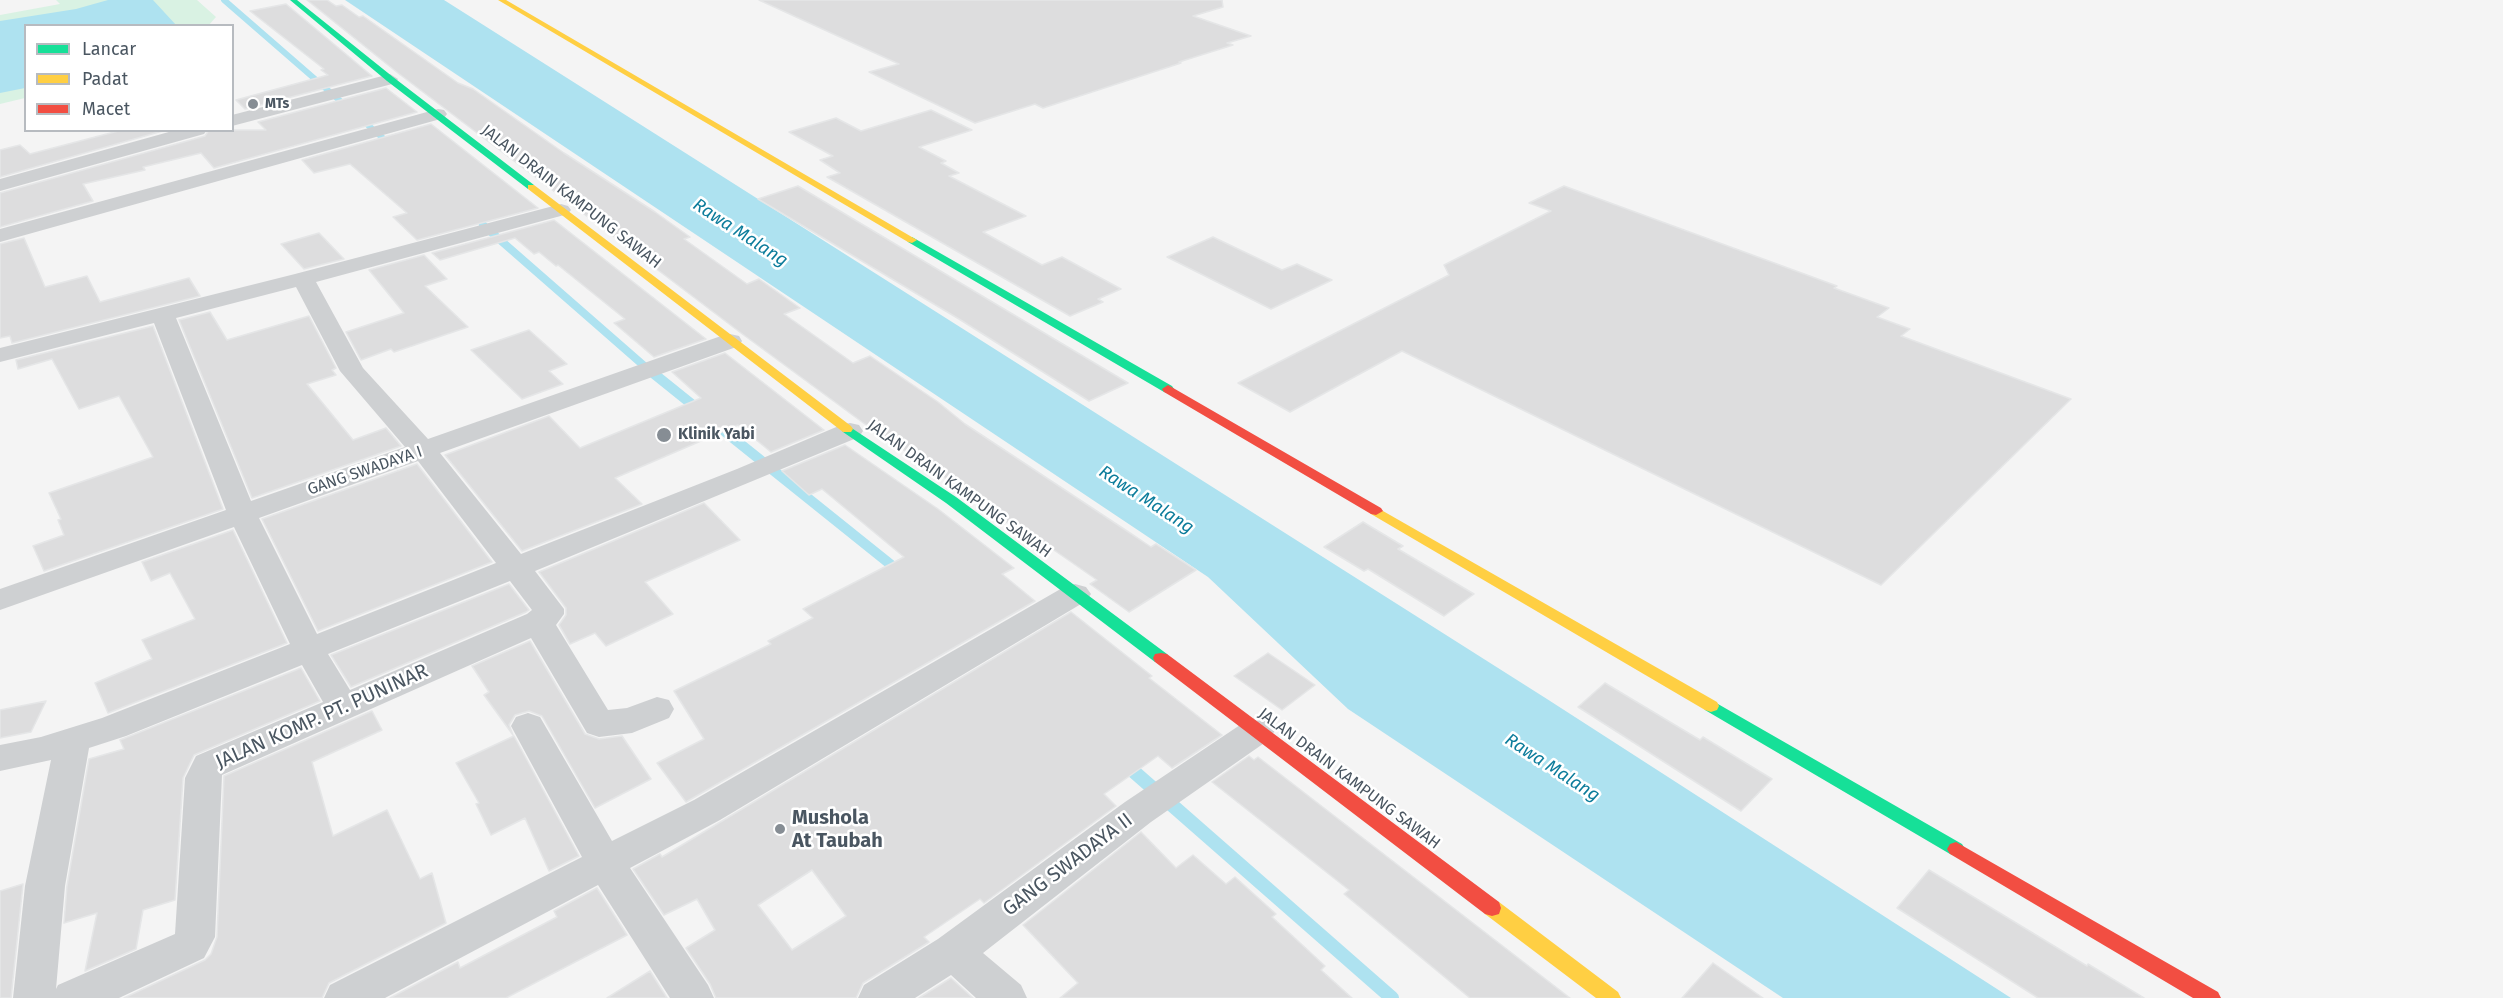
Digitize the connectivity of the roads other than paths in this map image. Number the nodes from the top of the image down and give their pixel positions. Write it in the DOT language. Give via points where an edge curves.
graph roads {
  1 [pos="293,0"];
  2 [pos="501,0"];
  3 [pos="390,79"];
  4 [pos="438,114"];
  5 [pos="234,120"];
  6 [pos="191,132"];
  7 [pos="0,185"];
  8 [pos="561,210"];
  9 [pos="0,236"];
  10 [pos="303,279"];
  11 [pos="162,313"];
  12 [pos="730,341"];
  13 [pos="0,355"];
  14 [pos="850,431"];
  15 [pos="424,451"];
  16 [pos="242,513"];
  17 [pos="514,566"];
  18 [pos="1074,594"];
  19 [pos="0,600"];
  20 [pos="543,615"];
  21 [pos="308,648"];
  22 [pos="343,706"];
  23 [pos="657,709"];
  24 [pos="528,726"];
  25 [pos="1258,730"];
  26 [pos="73,740"];
  27 [pos="0,758"];
  28 [pos="605,863"];
  29 [pos="953,952"];
  30 [pos="34,998"];
  31 [pos="73,998"];
  32 [pos="345,998"];
  33 [pos="693,998"];
  34 [pos="879,998"];
  35 [pos="1006,998"];
  36 [pos="1611,998"];
  37 [pos="2211,998"];
  1 -- 3 [label="street, JALAN DRAIN KAMPUNG SAWAH"];
  2 -- 37 [label="street"];
  3 -- 4 [label="street, JALAN DRAIN KAMPUNG SAWAH"];
  3 -- 5 [label="street"];
  4 -- 8 [label="street, JALAN DRAIN KAMPUNG SAWAH"];
  4 -- 9 [label="street"];
  6 -- 7 [label="street"];
  8 -- 10 [label="street"];
  8 -- 12 [label="street, JALAN DRAIN KAMPUNG SAWAH"];
  10 -- 11 [label="street"];
  10 -- 15 [label="street" via="352,372"];
  11 -- 13 [label="street"];
  11 -- 16 [label="street"];
  12 -- 14 [label="street, JALAN DRAIN KAMPUNG SAWAH"];
  12 -- 15 [label="street, GANG SWADAYA I"];
  14 -- 17 [label="street"];
  14 -- 18 [label="street, JALAN DRAIN KAMPUNG SAWAH" via="951,500"];
  15 -- 16 [label="street, GANG SWADAYA I"];
  15 -- 17 [label="street"];
  16 -- 19 [label="street, GANG SWADAYA I"];
  16 -- 21 [label="street"];
  17 -- 20 [label="street"];
  17 -- 21 [label="street"];
  18 -- 25 [label="street, JALAN DRAIN KAMPUNG SAWAH"];
  18 -- 28 [label="street" via="707,810"];
  20 -- 22 [label="street, JALAN KOMP. PT. PUNINAR"];
  20 -- 23 [label="street" via="599,724 632,720"];
  21 -- 22 [label="street"];
  21 -- 26 [label="street"];
  22 -- 31 [label="street, JALAN KOMP. PT. PUNINAR" via="209,766 203,778 195,937 190,946"];
  24 -- 28 [label="street"];
  25 -- 29 [label="street, GANG SWADAYA II" via="1138,812"];
  25 -- 36 [label="street, JALAN DRAIN KAMPUNG SAWAH"];
  26 -- 27 [label="street"];
  26 -- 30 [label="street" via="45,886"];
  28 -- 32 [label="street"];
  28 -- 33 [label="street"];
  29 -- 34 [label="street, GANG SWADAYA II"];
  29 -- 35 [label="street"];
}
